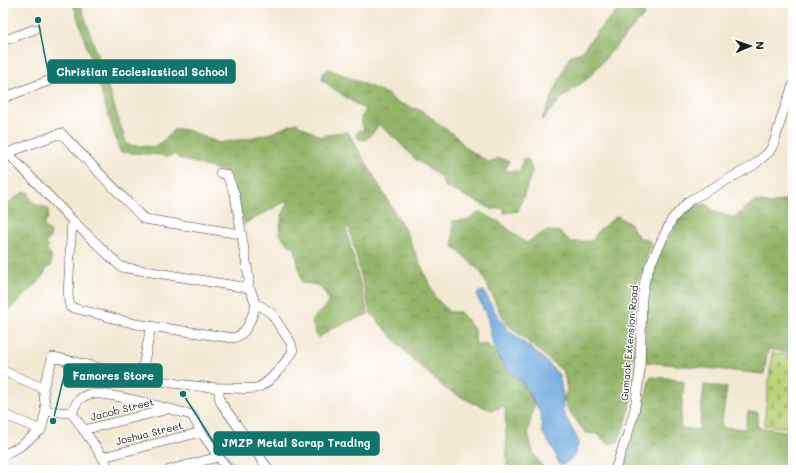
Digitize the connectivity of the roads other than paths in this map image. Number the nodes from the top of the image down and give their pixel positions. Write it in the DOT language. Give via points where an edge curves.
graph roads {
  1 [pos="35,29"];
  2 [pos="3,40"];
  3 [pos="88,66"];
  4 [pos="793,85"];
  5 [pos="3,98"];
  6 [pos="5,151"];
  7 [pos="220,173"];
  8 [pos="72,220"];
  9 [pos="241,234"];
  10 [pos="248,288"];
  11 [pos="256,305"];
  12 [pos="151,327"];
  13 [pos="3,371"];
  14 [pos="141,376"];
  15 [pos="43,388"];
  16 [pos="219,388"];
  17 [pos="168,409"];
  18 [pos="46,411"];
  19 [pos="72,413"];
  20 [pos="3,414"];
  21 [pos="41,430"];
  22 [pos="83,430"];
  23 [pos="201,432"];
  24 [pos="3,456"];
  25 [pos="103,456"];
  26 [pos="218,457"];
  27 [pos="109,470"];
  28 [pos="169,470"];
  29 [pos="228,470"];
  30 [pos="269,470"];
  31 [pos="615,470"];
  1 -- 2 [label="street"];
  3 -- 5 [label="street"];
  4 -- 31 [label="street, Gumaok Extension Road" via="769,152 754,165 689,200 669,225 650,265 642,298 640,370 635,408"];
  6 -- 8 [label="street"];
  6 -- 9 [label="street" via="61,133 144,219"];
  7 -- 9 [label="street" via="227,175 234,195"];
  8 -- 10 [label="street" via="121,267"];
  8 -- 12 [label="street" via="68,295 70,307"];
  9 -- 10 [label="street" via="249,279"];
  10 -- 11 [label="street"];
  11 -- 12 [label="street" via="244,332 239,337"];
  11 -- 16 [label="street" via="271,313 291,343 293,352 266,382 257,388"];
  12 -- 14 [label="street"];
  13 -- 15 [label="street"];
  14 -- 15 [label="street" via="53,356"];
  14 -- 16 [label="street" via="172,383"];
  15 -- 18 [label="street"];
  16 -- 30 [label="street" via="222,403"];
  17 -- 19 [label="street" via="104,394 87,394 75,403"];
  17 -- 22 [label="street, Jacob Street"];
  17 -- 23 [label="street" via="192,414"];
  18 -- 19 [label="street"];
  18 -- 21 [label="street"];
  19 -- 22 [label="street"];
  20 -- 21 [label="street"];
  21 -- 24 [label="street"];
  22 -- 25 [label="street"];
  23 -- 25 [label="street, Joshua Street"];
  23 -- 26 [label="street"];
  25 -- 27 [label="street"];
  26 -- 28 [label="street"];
  26 -- 29 [label="street"];
}
